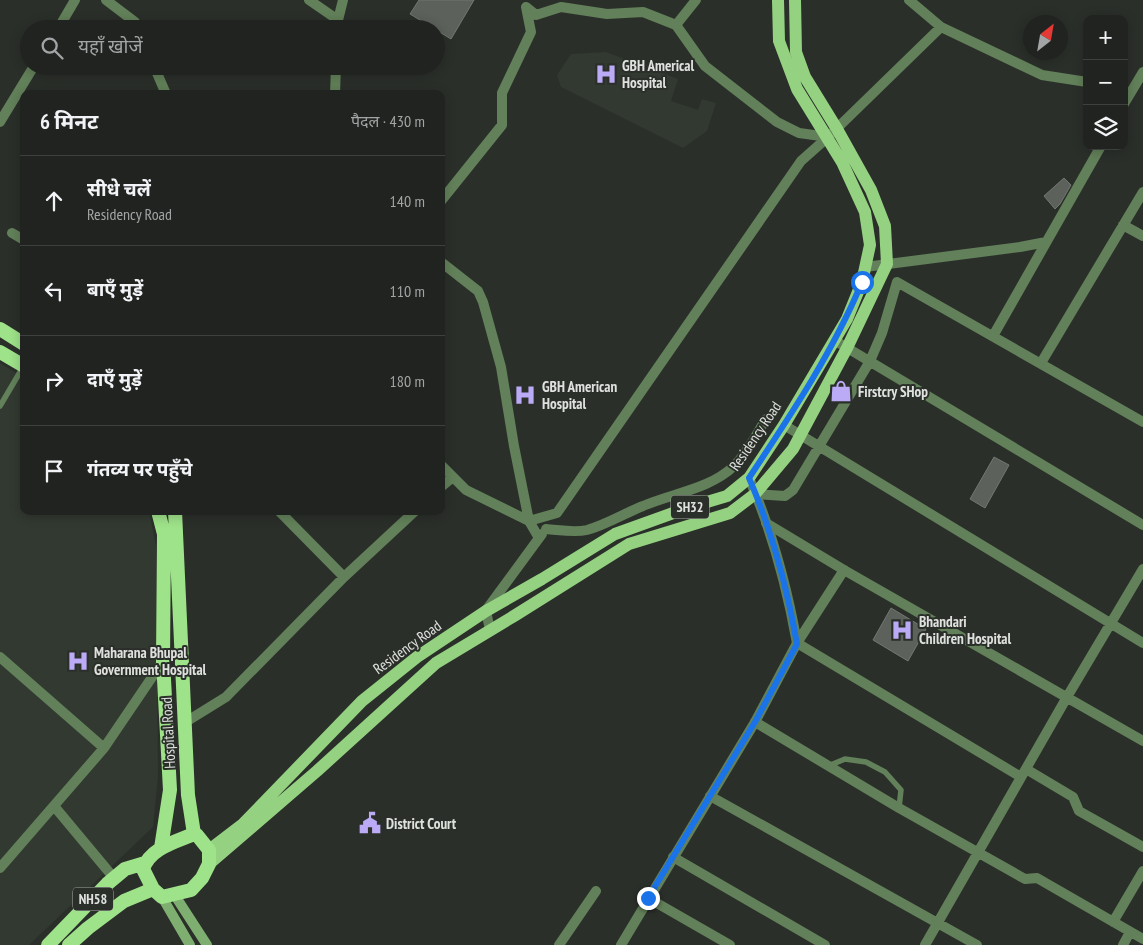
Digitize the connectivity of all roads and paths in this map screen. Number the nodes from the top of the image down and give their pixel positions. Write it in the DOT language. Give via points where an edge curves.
graph roads {
  1 [pos="75,0"];
  2 [pos="106,0"];
  3 [pos="309,0"];
  4 [pos="343,0"];
  5 [pos="696,0"];
  6 [pos="778,0"];
  7 [pos="795,0"];
  8 [pos="909,0"];
  9 [pos="63,20"];
  10 [pos="132,20"];
  11 [pos="333,20"];
  12 [pos="339,20"];
  13 [pos="676,25"];
  14 [pos="941,26"];
  15 [pos="1143,72"];
  16 [pos="29,75"];
  17 [pos="158,75"];
  18 [pos="336,75"];
  19 [pos="1083,81"];
  20 [pos="1129,88"];
  21 [pos="164,90"];
  22 [pos="335,90"];
  23 [pos="0,122"];
  24 [pos="833,133"];
  25 [pos="1098,150"];
  26 [pos="1143,192"];
  27 [pos="445,197"];
  28 [pos="1123,225"];
  29 [pos="12,233"];
  30 [pos="1143,236"];
  31 [pos="20,238"];
  32 [pos="1046,242"];
  33 [pos="887,264"];
  34 [pos="445,265"];
  35 [pos="865,267"];
  36 [pos="0,329"];
  37 [pos="993,336"];
  38 [pos="834,340"];
  39 [pos="20,342"];
  40 [pos="847,348"];
  41 [pos="0,352"];
  42 [pos="870,361"];
  43 [pos="1041,363"];
  44 [pos="20,364"];
  45 [pos="20,373"];
  46 [pos="0,406"];
  47 [pos="766,419"];
  48 [pos="1143,422"];
  49 [pos="784,425"];
  50 [pos="800,434"];
  51 [pos="819,446"];
  52 [pos="445,469"];
  53 [pos="453,477"];
  54 [pos="749,478"];
  55 [pos="445,484"];
  56 [pos="755,494"];
  57 [pos="557,513"];
  58 [pos="159,515"];
  59 [pos="175,515"];
  60 [pos="283,515"];
  61 [pos="411,515"];
  62 [pos="529,521"];
  63 [pos="766,523"];
  64 [pos="1143,525"];
  65 [pos="546,529"];
  66 [pos="539,538"];
  67 [pos="1143,569"];
  68 [pos="844,570"];
  69 [pos="344,577"];
  70 [pos="486,611"];
  71 [pos="1110,624"];
  72 [pos="490,630"];
  73 [pos="797,644"];
  74 [pos="1143,644"];
  75 [pos="0,657"];
  76 [pos="163,662"];
  77 [pos="1067,697"];
  78 [pos="755,722"];
  79 [pos="184,723"];
  80 [pos="1143,741"];
  81 [pos="104,748"];
  82 [pos="828,766"];
  83 [pos="1024,773"];
  84 [pos="710,796"];
  85 [pos="54,806"];
  86 [pos="899,808"];
  87 [pos="194,834"];
  88 [pos="1143,847"];
  89 [pos="161,848"];
  90 [pos="209,850"];
  91 [pos="978,852"];
  92 [pos="673,857"];
  93 [pos="145,863"];
  94 [pos="209,864"];
  95 [pos="0,868"];
  96 [pos="1143,871"];
  97 [pos="114,878"];
  98 [pos="596,891"];
  99 [pos="163,893"];
  100 [pos="648,898"];
  101 [pos="1113,922"];
  102 [pos="937,923"];
  103 [pos="1130,932"];
  104 [pos="1143,939"];
  105 [pos="48,945"];
  106 [pos="69,945"];
  107 [pos="190,945"];
  108 [pos="208,945"];
  109 [pos="558,945"];
  110 [pos="621,945"];
  111 [pos="730,945"];
  112 [pos="825,945"];
  113 [pos="925,945"];
  114 [pos="977,945"];
  115 [pos="1123,945"];
  1 -- 9 [label="street"];
  2 -- 10 [label="street"];
  3 -- 11 [label="street"];
  4 -- 12 [label="street"];
  5 -- 13 [label="street"];
  6 -- 24 [label="main road, Residency Road / SH32" via="779,41 797,89"];
  7 -- 24 [label="main road" via="796,52"];
  8 -- 14 [label="street"];
  13 -- 24 [label="street" via="705,66 777,122 799,133"];
  13 -- 27 [label="street" via="643,12 607,14 561,7 536,15 526,7 531,32 502,93 502,124"];
  14 -- 19 [label="street" via="1042,75"];
  14 -- 24 [label="street"];
  15 -- 20 [label="street"];
  16 -- 23 [label="street"];
  17 -- 21 [label="street"];
  18 -- 22 [label="street"];
  24 -- 33 [label="main road" via="871,190 885,226"];
  24 -- 35 [label="main road, Residency Road / SH32" via="842,162 865,212 870,245"];
  24 -- 57 [label="street" via="800,161"];
  25 -- 32 [label="street"];
  26 -- 28 [label="street"];
  28 -- 30 [label="street"];
  28 -- 43 [label="street"];
  29 -- 31 [label="street"];
  32 -- 33 [label="street"];
  32 -- 37 [label="street"];
  33 -- 35 [label="street"];
  33 -- 40 [label="main road"];
  34 -- 62 [label="street" via="478,291 483,302 501,367"];
  35 -- 38 [label="main road, Residency Road / SH32" via="851,310"];
  36 -- 39 [label="highway"];
  37 -- 42 [label="street" via="898,282"];
  37 -- 43 [label="street"];
  38 -- 40 [label="street"];
  38 -- 49 [label="main road, Residency Road / SH32"];
  40 -- 42 [label="street"];
  40 -- 50 [label="main road"];
  41 -- 44 [label="highway"];
  42 -- 51 [label="street"];
  42 -- 64 [label="street"];
  43 -- 48 [label="street"];
  45 -- 46 [label="lane"];
  47 -- 65 [label="street" via="733,466 698,488 646,505 588,530"];
  49 -- 50 [label="street"];
  49 -- 54 [label="main road, Residency Road / SH32"];
  50 -- 51 [label="street"];
  50 -- 56 [label="main road" via="793,449"];
  51 -- 56 [label="street" via="793,490 785,496"];
  51 -- 71 [label="street"];
  52 -- 53 [label="street"];
  53 -- 55 [label="street"];
  53 -- 62 [label="street" via="466,490"];
  54 -- 56 [label="street"];
  54 -- 70 [label="main road, Residency Road / SH32" via="727,496 615,534"];
  56 -- 63 [label="street"];
  56 -- 72 [label="main road" via="730,513 629,544"];
  57 -- 62 [label="street"];
  57 -- 65 [label="street"];
  58 -- 76 [label="highway" via="164,534"];
  59 -- 79 [label="highway, Hospital Road"];
  60 -- 69 [label="street"];
  61 -- 69 [label="street"];
  62 -- 66 [label="street"];
  63 -- 68 [label="street"];
  63 -- 73 [label="street"];
  65 -- 66 [label="street"];
  66 -- 70 [label="street"];
  67 -- 71 [label="street"];
  68 -- 73 [label="street"];
  68 -- 77 [label="street"];
  69 -- 79 [label="street" via="226,696"];
  70 -- 72 [label="street"];
  70 -- 90 [label="main road, Residency Road / SH32" via="417,657 362,701 243,824"];
  71 -- 74 [label="street"];
  71 -- 77 [label="street"];
  72 -- 94 [label="main road" via="436,663"];
  73 -- 78 [label="street"];
  73 -- 83 [label="street"];
  75 -- 81 [label="street"];
  76 -- 81 [label="street"];
  76 -- 89 [label="highway" via="170,790"];
  77 -- 80 [label="street"];
  77 -- 83 [label="street"];
  78 -- 82 [label="street"];
  78 -- 84 [label="street"];
  79 -- 87 [label="highway, Hospital Road"];
  81 -- 85 [label="street"];
  82 -- 86 [label="street"];
  82 -- 86 [label="lane" via="845,759 866,762 885,772 901,790"];
  83 -- 88 [label="street" via="1073,797 1079,810"];
  83 -- 91 [label="street"];
  84 -- 92 [label="street"];
  84 -- 102 [label="street"];
  85 -- 95 [label="street"];
  85 -- 97 [label="street"];
  86 -- 91 [label="street"];
  87 -- 89 [label="highway, NH58"];
  87 -- 90 [label="highway"];
  89 -- 93 [label="highway, NH58"];
  90 -- 94 [label="highway"];
  91 -- 101 [label="street" via="1025,879 1037,878"];
  91 -- 102 [label="street"];
  92 -- 100 [label="street"];
  92 -- 112 [label="street"];
  93 -- 97 [label="highway, NH58" via="125,869"];
  93 -- 99 [label="highway" via="143,869"];
  94 -- 99 [label="highway, NH58" via="191,890"];
  96 -- 101 [label="street"];
  97 -- 105 [label="highway, NH58"];
  98 -- 109 [label="street"];
  99 -- 106 [label="highway, NH58" via="124,901"];
  99 -- 107 [label="main road"];
  99 -- 108 [label="main road"];
  100 -- 110 [label="street"];
  100 -- 111 [label="street"];
  101 -- 103 [label="street"];
  102 -- 113 [label="street"];
  102 -- 114 [label="street"];
  103 -- 104 [label="street"];
  103 -- 115 [label="street"];
}
